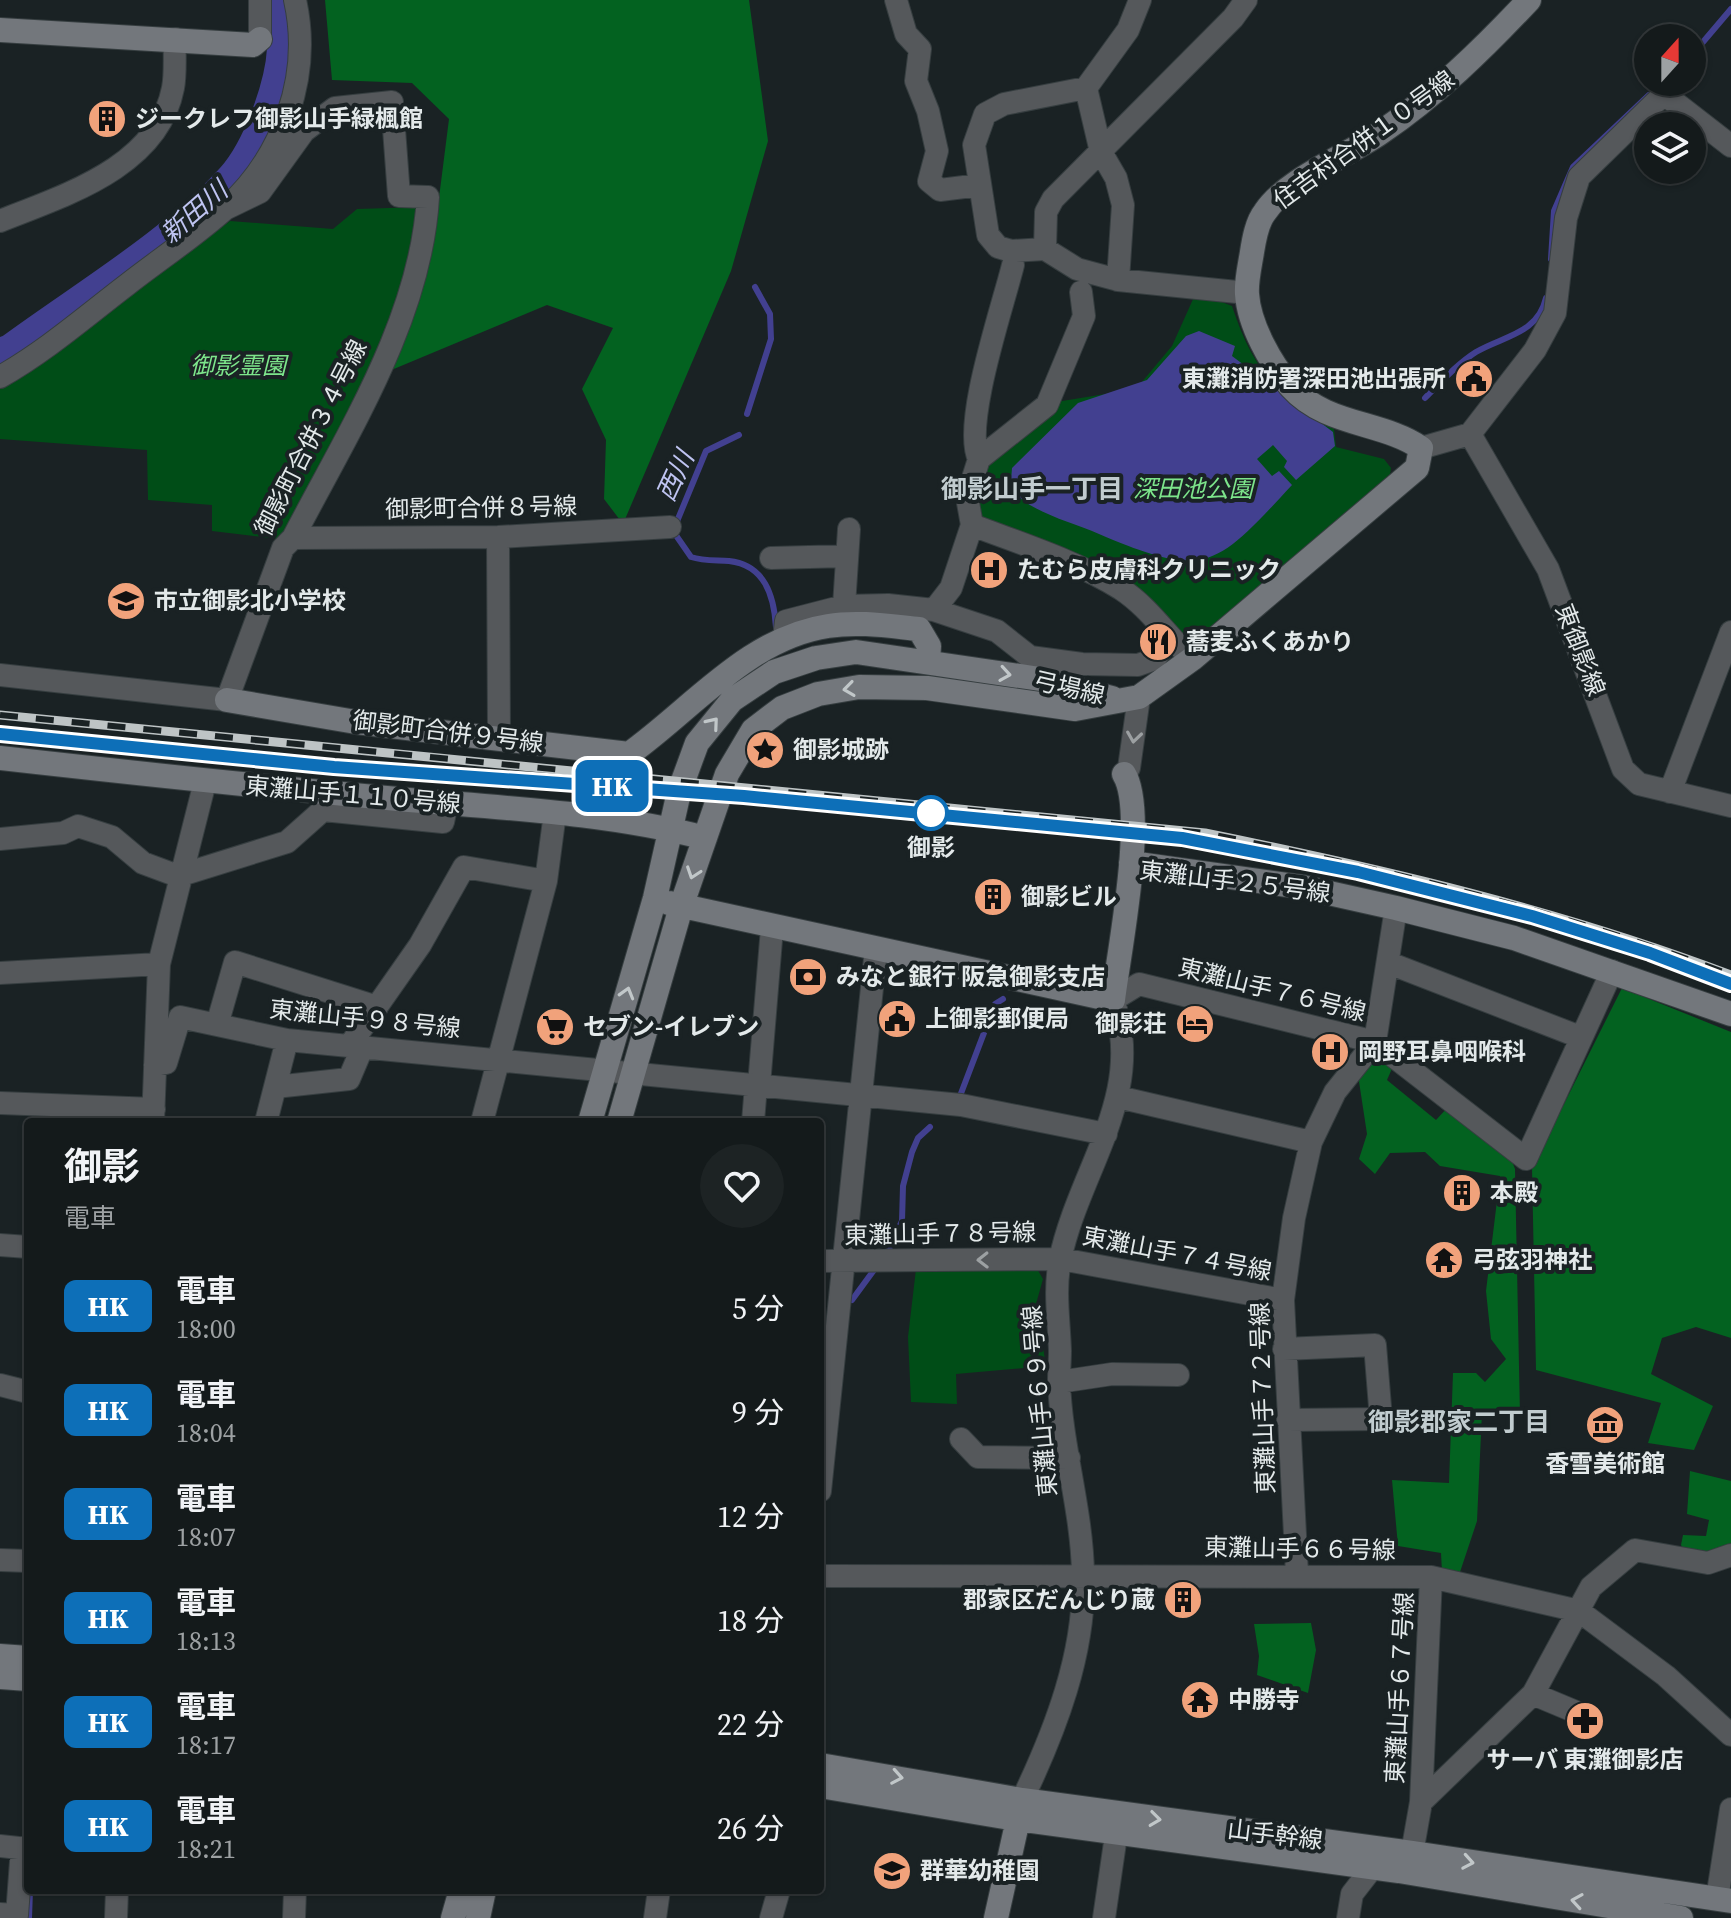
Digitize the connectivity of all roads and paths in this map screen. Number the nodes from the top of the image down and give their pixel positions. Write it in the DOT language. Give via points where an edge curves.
graph roads {
  1 [pos="260,0"];
  2 [pos="295,0"];
  3 [pos="896,0"];
  4 [pos="1140,0"];
  5 [pos="1246,0"];
  6 [pos="1529,0"];
  7 [pos="0,30"];
  8 [pos="175,39"];
  9 [pos="260,39"];
  10 [pos="1086,88"];
  11 [pos="1729,142"];
  12 [pos="1101,152"];
  13 [pos="980,185"];
  14 [pos="227,208"];
  15 [pos="0,221"];
  16 [pos="1045,249"];
  17 [pos="1013,265"];
  18 [pos="1118,280"];
  19 [pos="1081,292"];
  20 [pos="1247,293"];
  21 [pos="0,377"];
  22 [pos="1470,434"];
  23 [pos="1421,448"];
  24 [pos="979,459"];
  25 [pos="972,525"];
  26 [pos="670,527"];
  27 [pos="849,529"];
  28 [pos="498,537"];
  29 [pos="293,538"];
  30 [pos="847,556"];
  31 [pos="771,558"];
  32 [pos="844,606"];
  33 [pos="934,610"];
  34 [pos="1731,632"];
  35 [pos="1169,638"];
  36 [pos="784,639"];
  37 [pos="1192,659"];
  38 [pos="928,661"];
  39 [pos="0,675"];
  40 [pos="1130,699"];
  41 [pos="227,700"];
  42 [pos="499,739"];
  43 [pos="0,758"];
  44 [pos="1124,774"];
  45 [pos="205,782"];
  46 [pos="1670,792"];
  47 [pos="447,803"];
  48 [pos="1731,806"];
  49 [pos="555,813"];
  50 [pos="669,828"];
  51 [pos="705,838"];
  52 [pos="0,839"];
  53 [pos="1131,863"];
  54 [pos="178,876"];
  55 [pos="546,881"];
  56 [pos="655,898"];
  57 [pos="681,907"];
  58 [pos="1396,908"];
  59 [pos="772,928"];
  60 [pos="876,949"];
  61 [pos="1389,963"];
  62 [pos="159,964"];
  63 [pos="1612,971"];
  64 [pos="0,973"];
  65 [pos="1113,1000"];
  66 [pos="377,1007"];
  67 [pos="1731,1014"];
  68 [pos="217,1025"];
  69 [pos="1580,1037"];
  70 [pos="287,1040"];
  71 [pos="1375,1042"];
  72 [pos="356,1046"];
  73 [pos="501,1059"];
  74 [pos="155,1065"];
  75 [pos="605,1071"];
  76 [pos="632,1075"];
  77 [pos="758,1085"];
  78 [pos="275,1087"];
  79 [pos="862,1094"];
  80 [pos="1118,1097"];
  81 [pos="0,1103"];
  82 [pos="77,1114"];
  83 [pos="153,1116"];
  84 [pos="267,1118"];
  85 [pos="483,1118"];
  86 [pos="591,1118"];
  87 [pos="620,1118"];
  88 [pos="754,1118"];
  89 [pos="1106,1134"];
  90 [pos="1311,1142"];
  91 [pos="0,1245"];
  92 [pos="24,1247"];
  93 [pos="1061,1259"];
  94 [pos="824,1261"];
  95 [pos="844,1262"];
  96 [pos="1283,1300"];
  97 [pos="1284,1349"];
  98 [pos="1178,1375"];
  99 [pos="1059,1382"];
  100 [pos="0,1385"];
  101 [pos="24,1391"];
  102 [pos="1288,1420"];
  103 [pos="961,1439"];
  104 [pos="824,1453"];
  105 [pos="1069,1458"];
  106 [pos="1731,1555"];
  107 [pos="0,1560"];
  108 [pos="24,1561"];
  109 [pos="1297,1574"];
  110 [pos="1084,1575"];
  111 [pos="824,1576"];
  112 [pos="1431,1577"];
  113 [pos="1579,1611"];
  114 [pos="1533,1694"];
  115 [pos="1588,1717"];
  116 [pos="1731,1735"];
  117 [pos="824,1766"];
  118 [pos="824,1786"];
  119 [pos="1421,1802"];
  120 [pos="1731,1809"];
  121 [pos="1020,1810"];
  122 [pos="1118,1824"];
  123 [pos="17,1848"];
  124 [pos="1412,1853"];
  125 [pos="1373,1867"];
  126 [pos="117,1894"];
  127 [pos="295,1894"];
  128 [pos="460,1894"];
  129 [pos="483,1894"];
  130 [pos="658,1894"];
  131 [pos="778,1894"];
  132 [pos="1720,1906"];
  133 [pos="0,1914"];
  134 [pos="116,1918"];
  135 [pos="294,1918"];
  136 [pos="453,1918"];
  137 [pos="478,1918"];
  138 [pos="655,1918"];
  139 [pos="771,1918"];
  140 [pos="996,1918"];
  141 [pos="1104,1918"];
  142 [pos="1348,1918"];
  143 [pos="1681,1918"];
  1 -- 9 [label="street"];
  2 -- 14 [label="street" via="299,85 281,133"];
  3 -- 13 [label="street" via="906,34 920,49 916,81 937,151 929,181 940,190"];
  4 -- 10 [label="street" via="1128,30"];
  5 -- 12 [label="street"];
  6 -- 20 [label="street, 住吉村合併１０号線" via="1470,63 1380,133 1284,192 1264,212 1254,240"];
  7 -- 8 [label="street"];
  8 -- 9 [label="street" via="253,45"];
  8 -- 15 [label="street" via="173,89 157,128 132,157 70,193"];
  10 -- 12 [label="street"];
  10 -- 13 [label="street" via="1004,104 985,114 974,145"];
  11 -- 22 [label="street" via="1664,94 1579,177 1566,218 1555,313 1535,350"];
  12 -- 16 [label="street" via="1053,199 1046,212"];
  12 -- 18 [label="street" via="1123,205"];
  13 -- 16 [label="street" via="988,235 998,247"];
  14 -- 21 [label="street"];
  14 -- 29 [label="street, 御影町合併３４号線" via="260,192 304,131 335,108 392,102 399,196 428,197 425,244 380,369"];
  16 -- 18 [label="street" via="1077,269"];
  17 -- 24 [label="street" via="975,412"];
  18 -- 20 [label="street"];
  19 -- 24 [label="street" via="1084,316 1047,405"];
  20 -- 23 [label="street, 住吉村合併１０号線" via="1270,357 1292,389 1340,419"];
  22 -- 23 [label="street"];
  22 -- 46 [label="street, 東御影線" via="1548,569 1623,769 1639,784"];
  23 -- 37 [label="street, 弓場線" via="1417,468"];
  24 -- 25 [label="street" via="967,497"];
  25 -- 33 [label="street" via="951,588"];
  25 -- 35 [label="street" via="1122,590 1154,616"];
  26 -- 28 [label="street, 御影町合併８号線"];
  27 -- 30 [label="street"];
  28 -- 29 [label="street, 御影町合併８号線"];
  28 -- 42 [label="street"];
  29 -- 41 [label="street, 御影町合併３４号線" via="283,548"];
  30 -- 31 [label="street"];
  30 -- 32 [label="street"];
  32 -- 33 [label="street"];
  32 -- 36 [label="street" via="786,621"];
  33 -- 35 [label="street" via="997,631 1030,657 1082,664 1138,665 1155,659"];
  34 -- 46 [label="street"];
  35 -- 37 [label="street"];
  36 -- 38 [label="street, 御影町合併９号線" via="825,626 864,623 919,629 929,646"];
  36 -- 42 [label="street, 御影町合併９号線" via="750,657 629,754"];
  37 -- 40 [label="street, 弓場線"];
  38 -- 40 [label="street, 弓場線, one-way"];
  50 -- 38 [label="street, 弓場線, one-way" via="697,743 732,700 774,672 856,652"];
  39 -- 41 [label="street, 御影町合併９号線"];
  40 -- 44 [label="street, one-way" via="1129,768"];
  40 -- 51 [label="street, 弓場線, one-way" via="1075,709 927,688 859,687 818,694 782,708 753,730 727,774"];
  41 -- 42 [label="street, 御影町合併９号線"];
  43 -- 45 [label="street, 東灘山手１１０号線"];
  44 -- 53 [label="street" via="1132,787"];
  45 -- 47 [label="street, 東灘山手１１０号線"];
  45 -- 54 [label="street"];
  46 -- 48 [label="street, 東御影線"];
  47 -- 49 [label="street, 東灘山手１１０号線"];
  47 -- 54 [label="street" via="443,822 323,810 287,842"];
  49 -- 50 [label="street, 東灘山手１１０号線"];
  49 -- 55 [label="street"];
  50 -- 51 [label="street, 東灘山手１１０号線"];
  50 -- 56 [label="street, 弓場線"];
  51 -- 57 [label="street, 弓場線, one-way"];
  52 -- 54 [label="street" via="63,833 78,826 112,837 143,863"];
  53 -- 58 [label="street, 東灘山手２５号線" via="1302,887"];
  53 -- 65 [label="street, 東灘山手２５号線"];
  54 -- 62 [label="street"];
  55 -- 66 [label="street" via="464,867"];
  55 -- 73 [label="street"];
  56 -- 57 [label="street"];
  75 -- 56 [label="street, 弓場線, one-way"];
  57 -- 59 [label="street"];
  57 -- 76 [label="street, 弓場線"];
  58 -- 61 [label="street, 東灘山手７２号線"];
  58 -- 63 [label="street, 東灘山手２５号線" via="1514,938"];
  59 -- 60 [label="street"];
  59 -- 77 [label="street"];
  60 -- 65 [label="street"];
  60 -- 79 [label="street"];
  61 -- 69 [label="street"];
  61 -- 71 [label="street, 東灘山手７２号線"];
  62 -- 64 [label="street"];
  62 -- 74 [label="street"];
  63 -- 67 [label="street, 東灘山手２５号線"];
  63 -- 69 [label="street"];
  65 -- 71 [label="street, 東灘山手７６号線" via="1139,984"];
  65 -- 80 [label="street, 東灘山手６９号線" via="1124,1031"];
  66 -- 68 [label="street" via="235,962"];
  66 -- 72 [label="street"];
  68 -- 70 [label="street, 東灘山手９８号線"];
  68 -- 74 [label="street, 東灘山手９８号線" via="180,1017 166,1063"];
  69 -- 71 [label="street, 東灘山手７６号線" via="1526,1159"];
  70 -- 72 [label="street, 東灘山手９８号線"];
  70 -- 78 [label="street"];
  71 -- 90 [label="street, 東灘山手７２号線" via="1335,1092"];
  72 -- 73 [label="street, 東灘山手９８号線"];
  72 -- 78 [label="street" via="349,1079"];
  73 -- 75 [label="street, 東灘山手９８号線"];
  73 -- 85 [label="street"];
  74 -- 83 [label="street"];
  75 -- 76 [label="street, 東灘山手９８号線"];
  75 -- 86 [label="street, 弓場線"];
  76 -- 77 [label="street, 東灘山手９８号線"];
  76 -- 87 [label="street, 弓場線"];
  77 -- 79 [label="street, 東灘山手９８号線"];
  77 -- 88 [label="street"];
  78 -- 84 [label="street"];
  79 -- 89 [label="street, 東灘山手９８号線" via="961,1105"];
  79 -- 95 [label="street"];
  80 -- 89 [label="street, 東灘山手６９号線"];
  80 -- 90 [label="street"];
  81 -- 82 [label="street"];
  82 -- 83 [label="street"];
  89 -- 93 [label="street, 東灘山手６９号線"];
  90 -- 96 [label="street, 東灘山手７２号線"];
  91 -- 92 [label="street"];
  93 -- 95 [label="street, 東灘山手７８号線, one-way"];
  93 -- 96 [label="street, 東灘山手７４号線"];
  93 -- 99 [label="street, 東灘山手６９号線" via="1056,1295"];
  94 -- 95 [label="street, 東灘山手７８号線"];
  95 -- 104 [label="street"];
  96 -- 97 [label="street, 東灘山手７２号線"];
  97 -- 102 [label="street, 東灘山手７２号線"];
  97 -- 102 [label="street" via="1375,1345 1381,1419"];
  98 -- 99 [label="street" via="1112,1374"];
  99 -- 105 [label="street, 東灘山手６９号線"];
  100 -- 101 [label="street"];
  102 -- 109 [label="street, 東灘山手７２号線"];
  103 -- 105 [label="street" via="978,1457"];
  105 -- 110 [label="street, 東灘山手６９号線"];
  106 -- 113 [label="street" via="1708,1563 1635,1550 1591,1587"];
  107 -- 108 [label="street"];
  109 -- 110 [label="street, 東灘山手６６号線"];
  109 -- 112 [label="street, 東灘山手６６号線"];
  110 -- 111 [label="street, 東灘山手６６号線"];
  110 -- 121 [label="street, 東灘山手６９号線" via="1069,1678 1051,1741"];
  112 -- 113 [label="street, 東灘山手６６号線"];
  112 -- 119 [label="street, 東灘山手６７号線"];
  113 -- 114 [label="street"];
  113 -- 116 [label="street, 東灘山手６６号線" via="1666,1676"];
  114 -- 115 [label="street"];
  114 -- 119 [label="street"];
  117 -- 121 [label="street, 山手幹線, one-way"];
  118 -- 121 [label="street, 山手幹線"];
  119 -- 124 [label="street, 東灘山手６７号線"];
  120 -- 132 [label="street"];
  121 -- 122 [label="street, 山手幹線"];
  121 -- 140 [label="street"];
  122 -- 124 [label="street, 山手幹線, one-way"];
  122 -- 125 [label="street, 山手幹線"];
  122 -- 141 [label="street"];
  123 -- 133 [label="street" via="17,1915"];
  124 -- 132 [label="street, 山手幹線, one-way"];
  125 -- 142 [label="street" via="1352,1894"];
  143 -- 125 [label="street, 山手幹線, one-way"];
  126 -- 134 [label="street"];
  127 -- 135 [label="street"];
  128 -- 136 [label="street"];
  129 -- 137 [label="street"];
  130 -- 138 [label="street"];
  131 -- 139 [label="street"];
}
